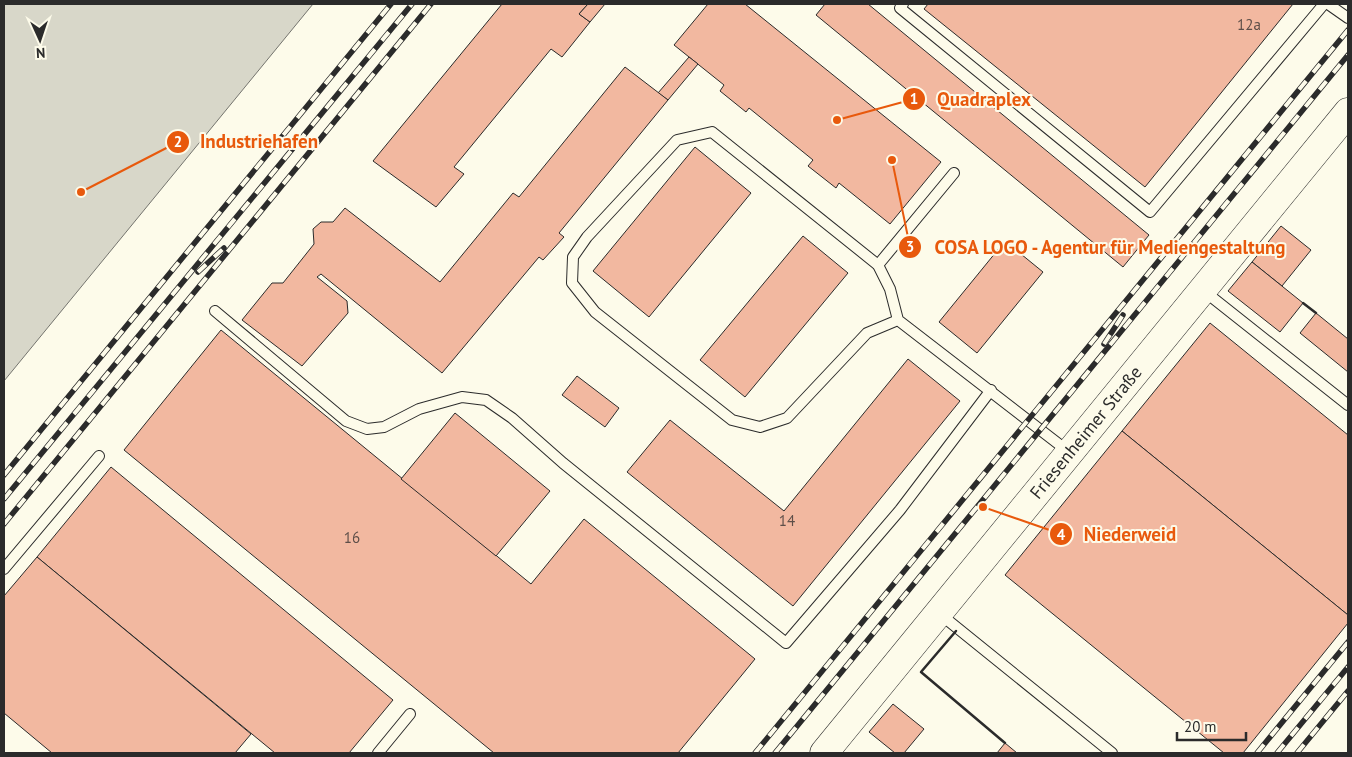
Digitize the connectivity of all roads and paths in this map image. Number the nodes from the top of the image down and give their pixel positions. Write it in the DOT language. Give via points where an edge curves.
graph roads {
  1 [pos="904,4"];
  2 [pos="1324,4"];
  3 [pos="1328,4"];
  4 [pos="1348,18"];
  5 [pos="1348,112"];
  6 [pos="954,173"];
  7 [pos="878,265"];
  8 [pos="1202,289"];
  9 [pos="214,311"];
  10 [pos="898,320"];
  11 [pos="991,390"];
  12 [pos="1348,405"];
  13 [pos="1069,453"];
  14 [pos="99,456"];
  15 [pos="4,569"];
  16 [pos="938,613"];
  17 [pos="410,714"];
  18 [pos="378,753"];
  19 [pos="824,753"];
  20 [pos="1112,753"];
  1 -- 2 [label="lane" via="900,8 1150,212"];
  3 -- 4 [label="lane"];
  5 -- 8 [label="street, Friesenheimer Straße"];
  6 -- 7 [label="lane"];
  7 -- 10 [label="lane" via="890,289"];
  7 -- 10 [label="lane" via="712,132 678,140 587,236 573,257 572,283 595,312 732,420 760,427 787,418 868,333"];
  8 -- 12 [label="lane"];
  8 -- 13 [label="street, Friesenheimer Straße"];
  9 -- 11 [label="lane" via="346,421 367,429 384,427 419,409 462,397 486,400 786,643 900,510"];
  10 -- 11 [label="lane"];
  11 -- 13 [label="lane"];
  13 -- 16 [label="street, Friesenheimer Straße"];
  14 -- 15 [label="lane"];
  16 -- 19 [label="street, Friesenheimer Straße"];
  16 -- 20 [label="lane"];
  17 -- 18 [label="lane"];
}
